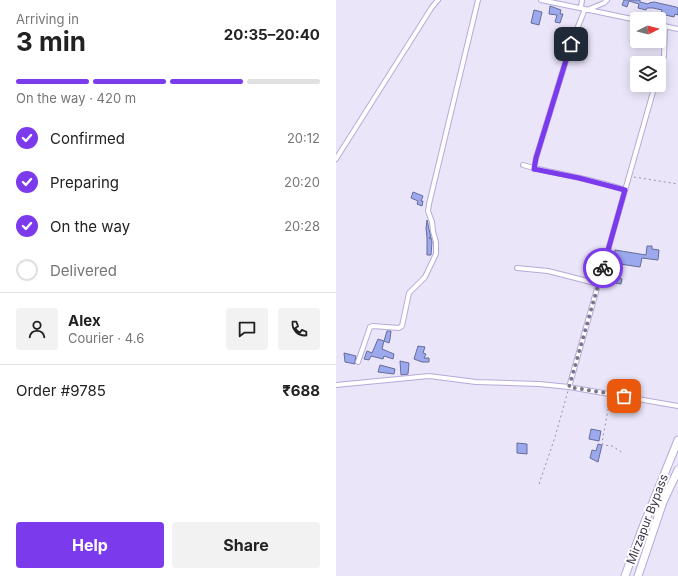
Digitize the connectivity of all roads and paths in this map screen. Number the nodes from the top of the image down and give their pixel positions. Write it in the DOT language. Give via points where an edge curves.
graph roads {
  1 [pos="438,0"];
  2 [pos="478,0"];
  3 [pos="541,0"];
  4 [pos="582,0"];
  5 [pos="607,0"];
  6 [pos="584,9"];
  7 [pos="630,19"];
  8 [pos="666,26"];
  9 [pos="678,29"];
  10 [pos="653,92"];
  11 [pos="336,159"];
  12 [pos="523,165"];
  13 [pos="534,169"];
  14 [pos="629,176"];
  15 [pos="678,184"];
  16 [pos="625,190"];
  17 [pos="517,268"];
  18 [pos="598,284"];
  19 [pos="358,362"];
  20 [pos="336,385"];
  21 [pos="569,387"];
  22 [pos="611,394"];
  23 [pos="678,406"];
  24 [pos="678,440"];
  25 [pos="623,453"];
  26 [pos="678,470"];
  27 [pos="539,484"];
  28 [pos="625,576"];
  29 [pos="638,576"];
  1 -- 11 [label="street"];
  2 -- 19 [label="street" via="428,208 436,242 436,254 425,277 409,293 402,326 370,327"];
  3 -- 6 [label="street"];
  4 -- 6 [label="street"];
  5 -- 6 [label="street"];
  6 -- 7 [label="street"];
  6 -- 13 [label="street"];
  8 -- 9 [label="street"];
  10 -- 14 [label="street"];
  12 -- 13 [label="street"];
  13 -- 16 [label="street"];
  14 -- 15 [label="path"];
  14 -- 16 [label="street"];
  16 -- 18 [label="street"];
  17 -- 18 [label="street" via="548,271"];
  18 -- 21 [label="street"];
  20 -- 21 [label="street" via="429,376 476,382"];
  21 -- 22 [label="street"];
  21 -- 27 [label="path"];
  22 -- 23 [label="street"];
  22 -- 25 [label="path" via="602,442 603,445 612,446"];
  24 -- 28 [label="highway, Mirzapur Bypass"];
  26 -- 29 [label="highway" via="663,502"];
}
